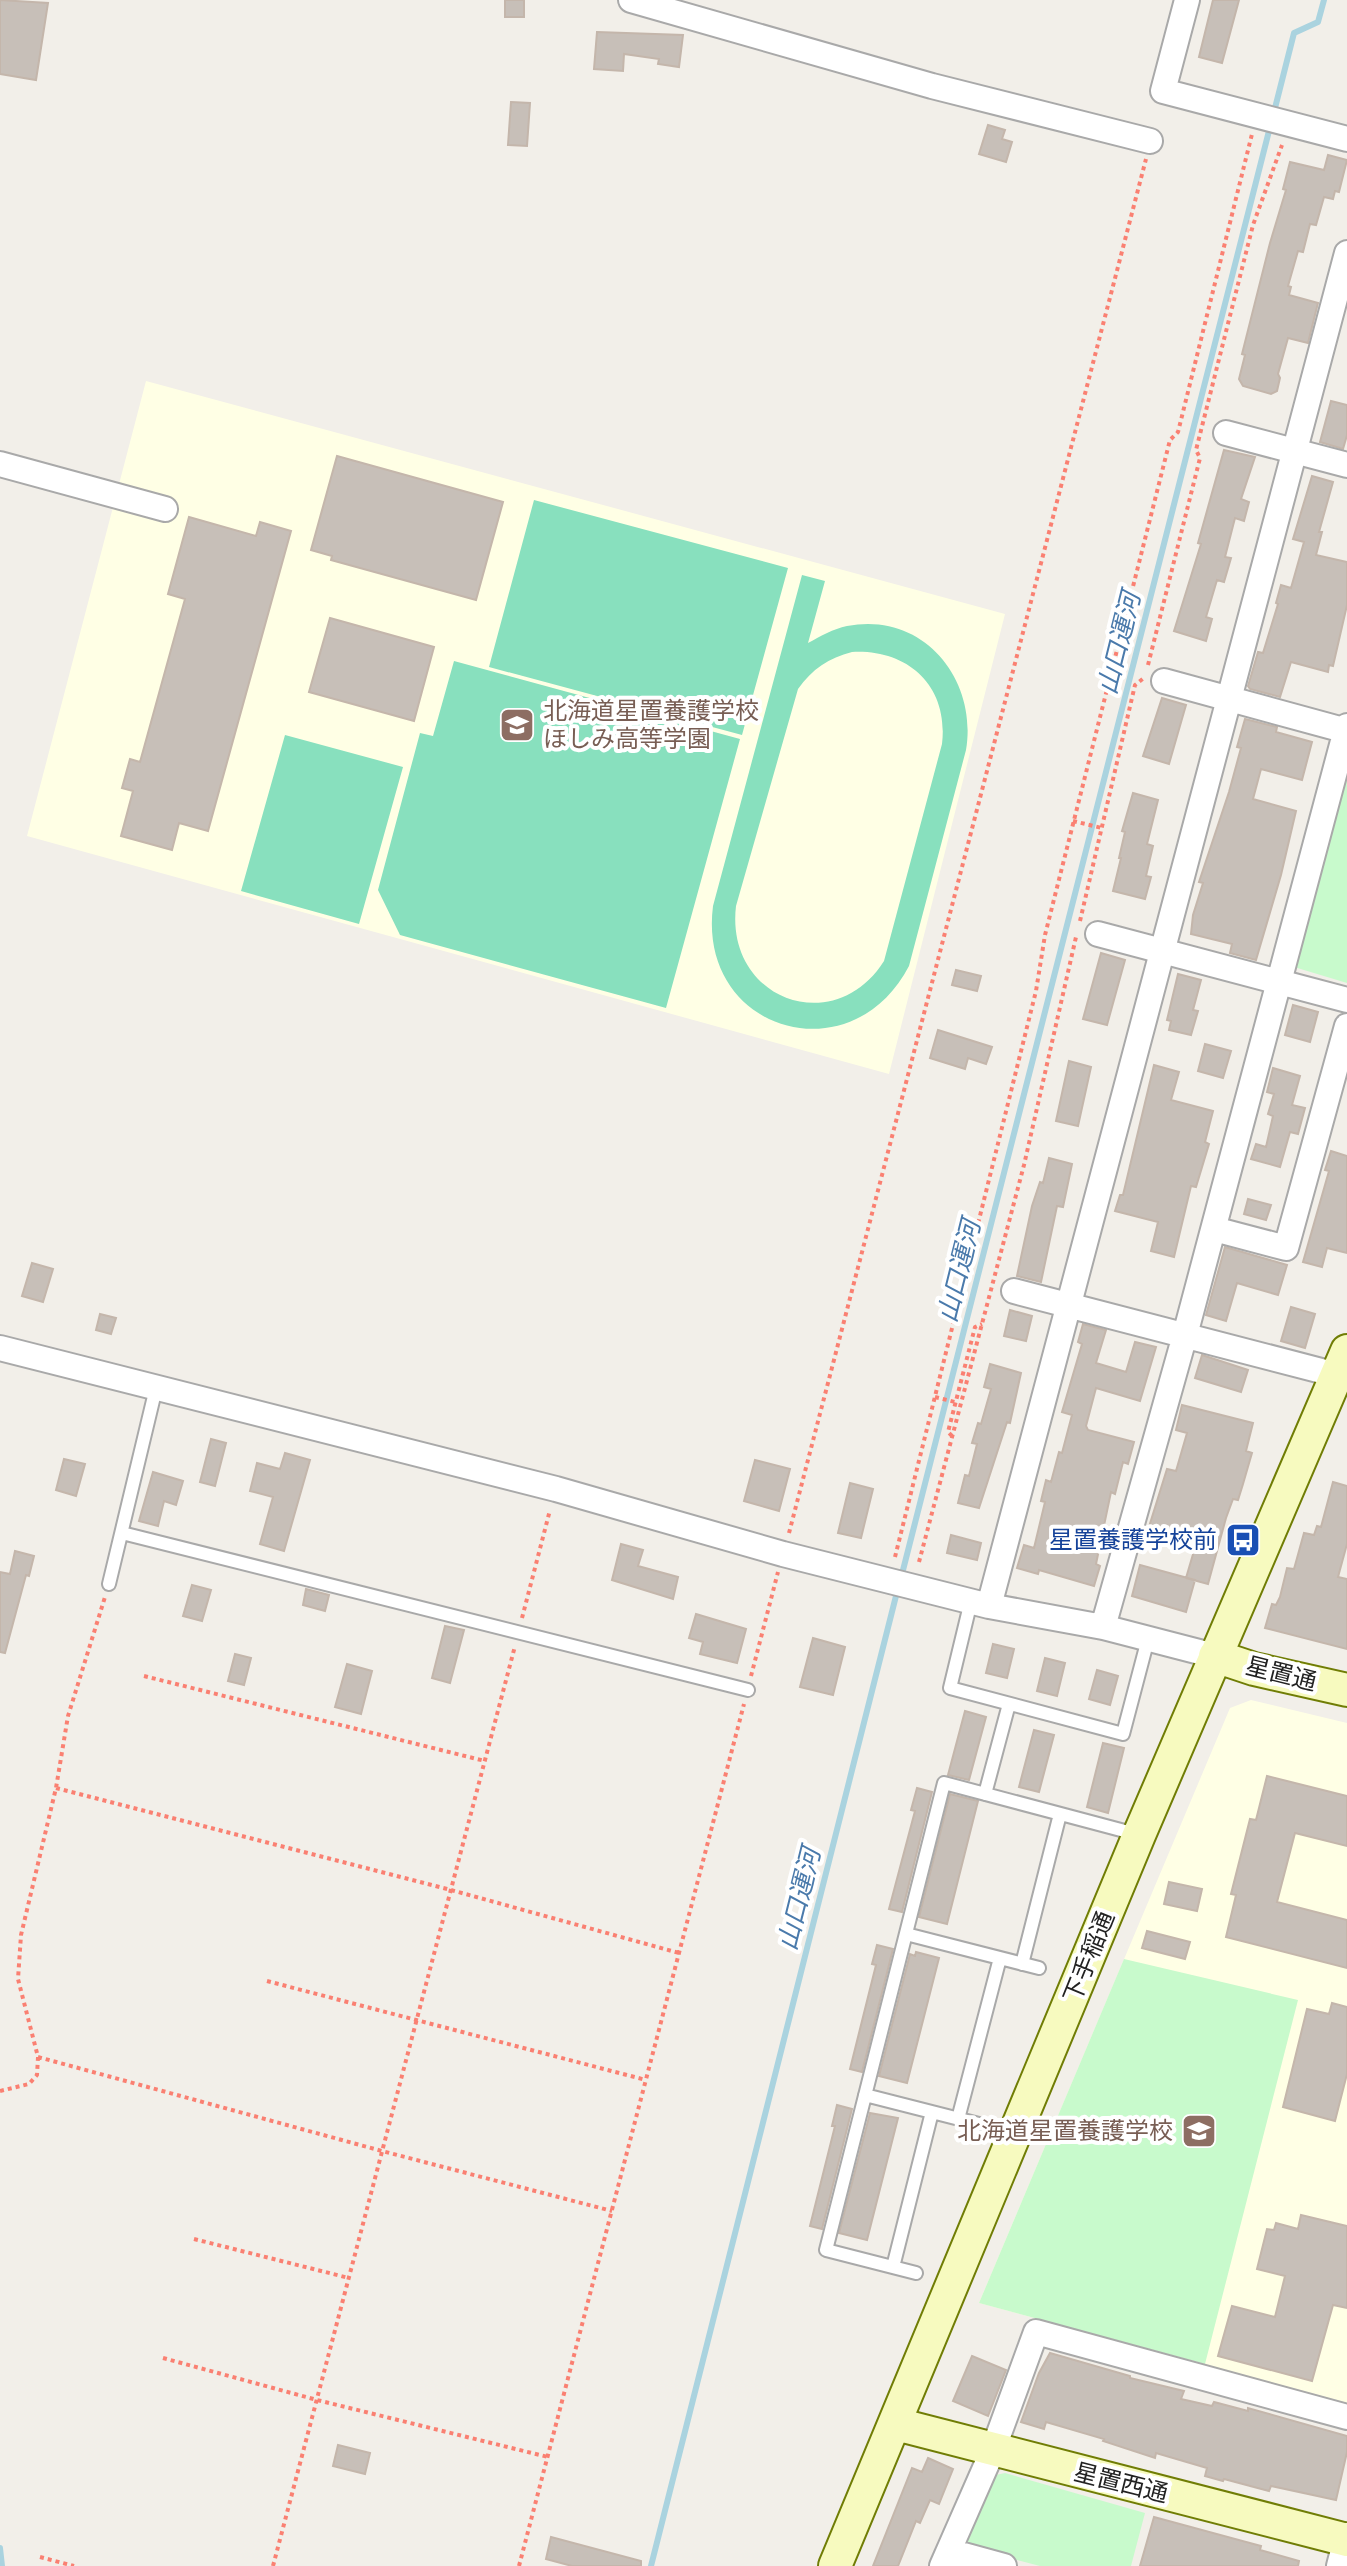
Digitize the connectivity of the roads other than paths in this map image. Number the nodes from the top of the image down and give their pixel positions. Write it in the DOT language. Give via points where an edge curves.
graph roads {
  1 [pos="631,0"];
  2 [pos="1187,0"];
  3 [pos="1345,132"];
  4 [pos="1150,141"];
  5 [pos="1347,253"];
  6 [pos="1226,433"];
  7 [pos="1295,451"];
  8 [pos="0,464"];
  9 [pos="1347,465"];
  10 [pos="165,509"];
  11 [pos="1164,681"];
  12 [pos="1229,699"];
  13 [pos="1347,729"];
  14 [pos="1098,934"];
  15 [pos="1162,952"];
  16 [pos="1279,982"];
  17 [pos="1347,1000"];
  18 [pos="1347,1026"];
  19 [pos="1214,1229"];
  20 [pos="1014,1291"];
  21 [pos="1069,1304"];
  22 [pos="1185,1335"];
  23 [pos="0,1348"];
  24 [pos="1342,1363"];
  25 [pos="156,1388"];
  26 [pos="122,1533"];
  27 [pos="109,1584"];
  28 [pos="980,1603"];
  29 [pos="1103,1627"];
  30 [pos="1148,1639"];
  31 [pos="1215,1656"];
  32 [pos="748,1690"];
  33 [pos="1347,1690"];
  34 [pos="1009,1704"];
  35 [pos="985,1794"];
  36 [pos="1060,1814"];
  37 [pos="1139,1835"];
  38 [pos="906,1934"];
  39 [pos="1000,1958"];
  40 [pos="1022,1964"];
  41 [pos="1039,1968"];
  42 [pos="865,2095"];
  43 [pos="932,2112"];
  44 [pos="958,2119"];
  45 [pos="979,2124"];
  46 [pos="893,2267"];
  47 [pos="916,2273"];
  48 [pos="1347,2417"];
  49 [pos="896,2424"];
  50 [pos="993,2450"];
  51 [pos="1345,2545"];
  52 [pos="945,2558"];
  53 [pos="835,2566"];
  54 [pos="1004,2566"];
  1 -- 4 [label="street" via="932,86"];
  2 -- 3 [label="street" via="1163,91 1236,111 1285,133"];
  5 -- 7 [label="street"];
  6 -- 7 [label="street"];
  7 -- 9 [label="street"];
  7 -- 12 [label="street"];
  8 -- 10 [label="street"];
  11 -- 12 [label="street"];
  12 -- 13 [label="street"];
  12 -- 15 [label="street"];
  13 -- 16 [label="street"];
  14 -- 15 [label="street"];
  15 -- 16 [label="street"];
  15 -- 21 [label="street"];
  16 -- 17 [label="street"];
  16 -- 19 [label="street"];
  18 -- 19 [label="street" via="1286,1248"];
  19 -- 22 [label="street"];
  20 -- 21 [label="street"];
  21 -- 22 [label="street"];
  21 -- 28 [label="street"];
  22 -- 24 [label="street"];
  22 -- 29 [label="street"];
  23 -- 25 [label="street"];
  24 -- 31 [label="street, 下手稲通"];
  25 -- 26 [label="lane"];
  25 -- 28 [label="street" via="556,1489 783,1554 890,1568 912,1586"];
  26 -- 27 [label="lane"];
  26 -- 32 [label="lane"];
  28 -- 29 [label="street"];
  28 -- 34 [label="lane" via="950,1688"];
  29 -- 30 [label="street"];
  30 -- 31 [label="street"];
  30 -- 34 [label="lane" via="1123,1734"];
  31 -- 33 [label="street, 星置通"];
  31 -- 37 [label="street, 下手稲通"];
  34 -- 35 [label="lane"];
  35 -- 36 [label="lane"];
  35 -- 38 [label="lane" via="944,1783"];
  36 -- 37 [label="lane"];
  36 -- 40 [label="lane"];
  37 -- 49 [label="street, 下手稲通"];
  38 -- 39 [label="lane"];
  38 -- 42 [label="lane"];
  39 -- 40 [label="lane"];
  39 -- 44 [label="lane"];
  40 -- 41 [label="lane"];
  42 -- 43 [label="lane"];
  42 -- 46 [label="lane" via="826,2250"];
  43 -- 44 [label="lane"];
  43 -- 46 [label="lane"];
  44 -- 45 [label="lane"];
  46 -- 47 [label="lane"];
  48 -- 50 [label="street" via="1036,2332"];
  49 -- 50 [label="street, 星置西通"];
  49 -- 53 [label="street, 下手稲通"];
  50 -- 51 [label="street, 星置西通"];
  50 -- 52 [label="street"];
  52 -- 54 [label="street"];
}
